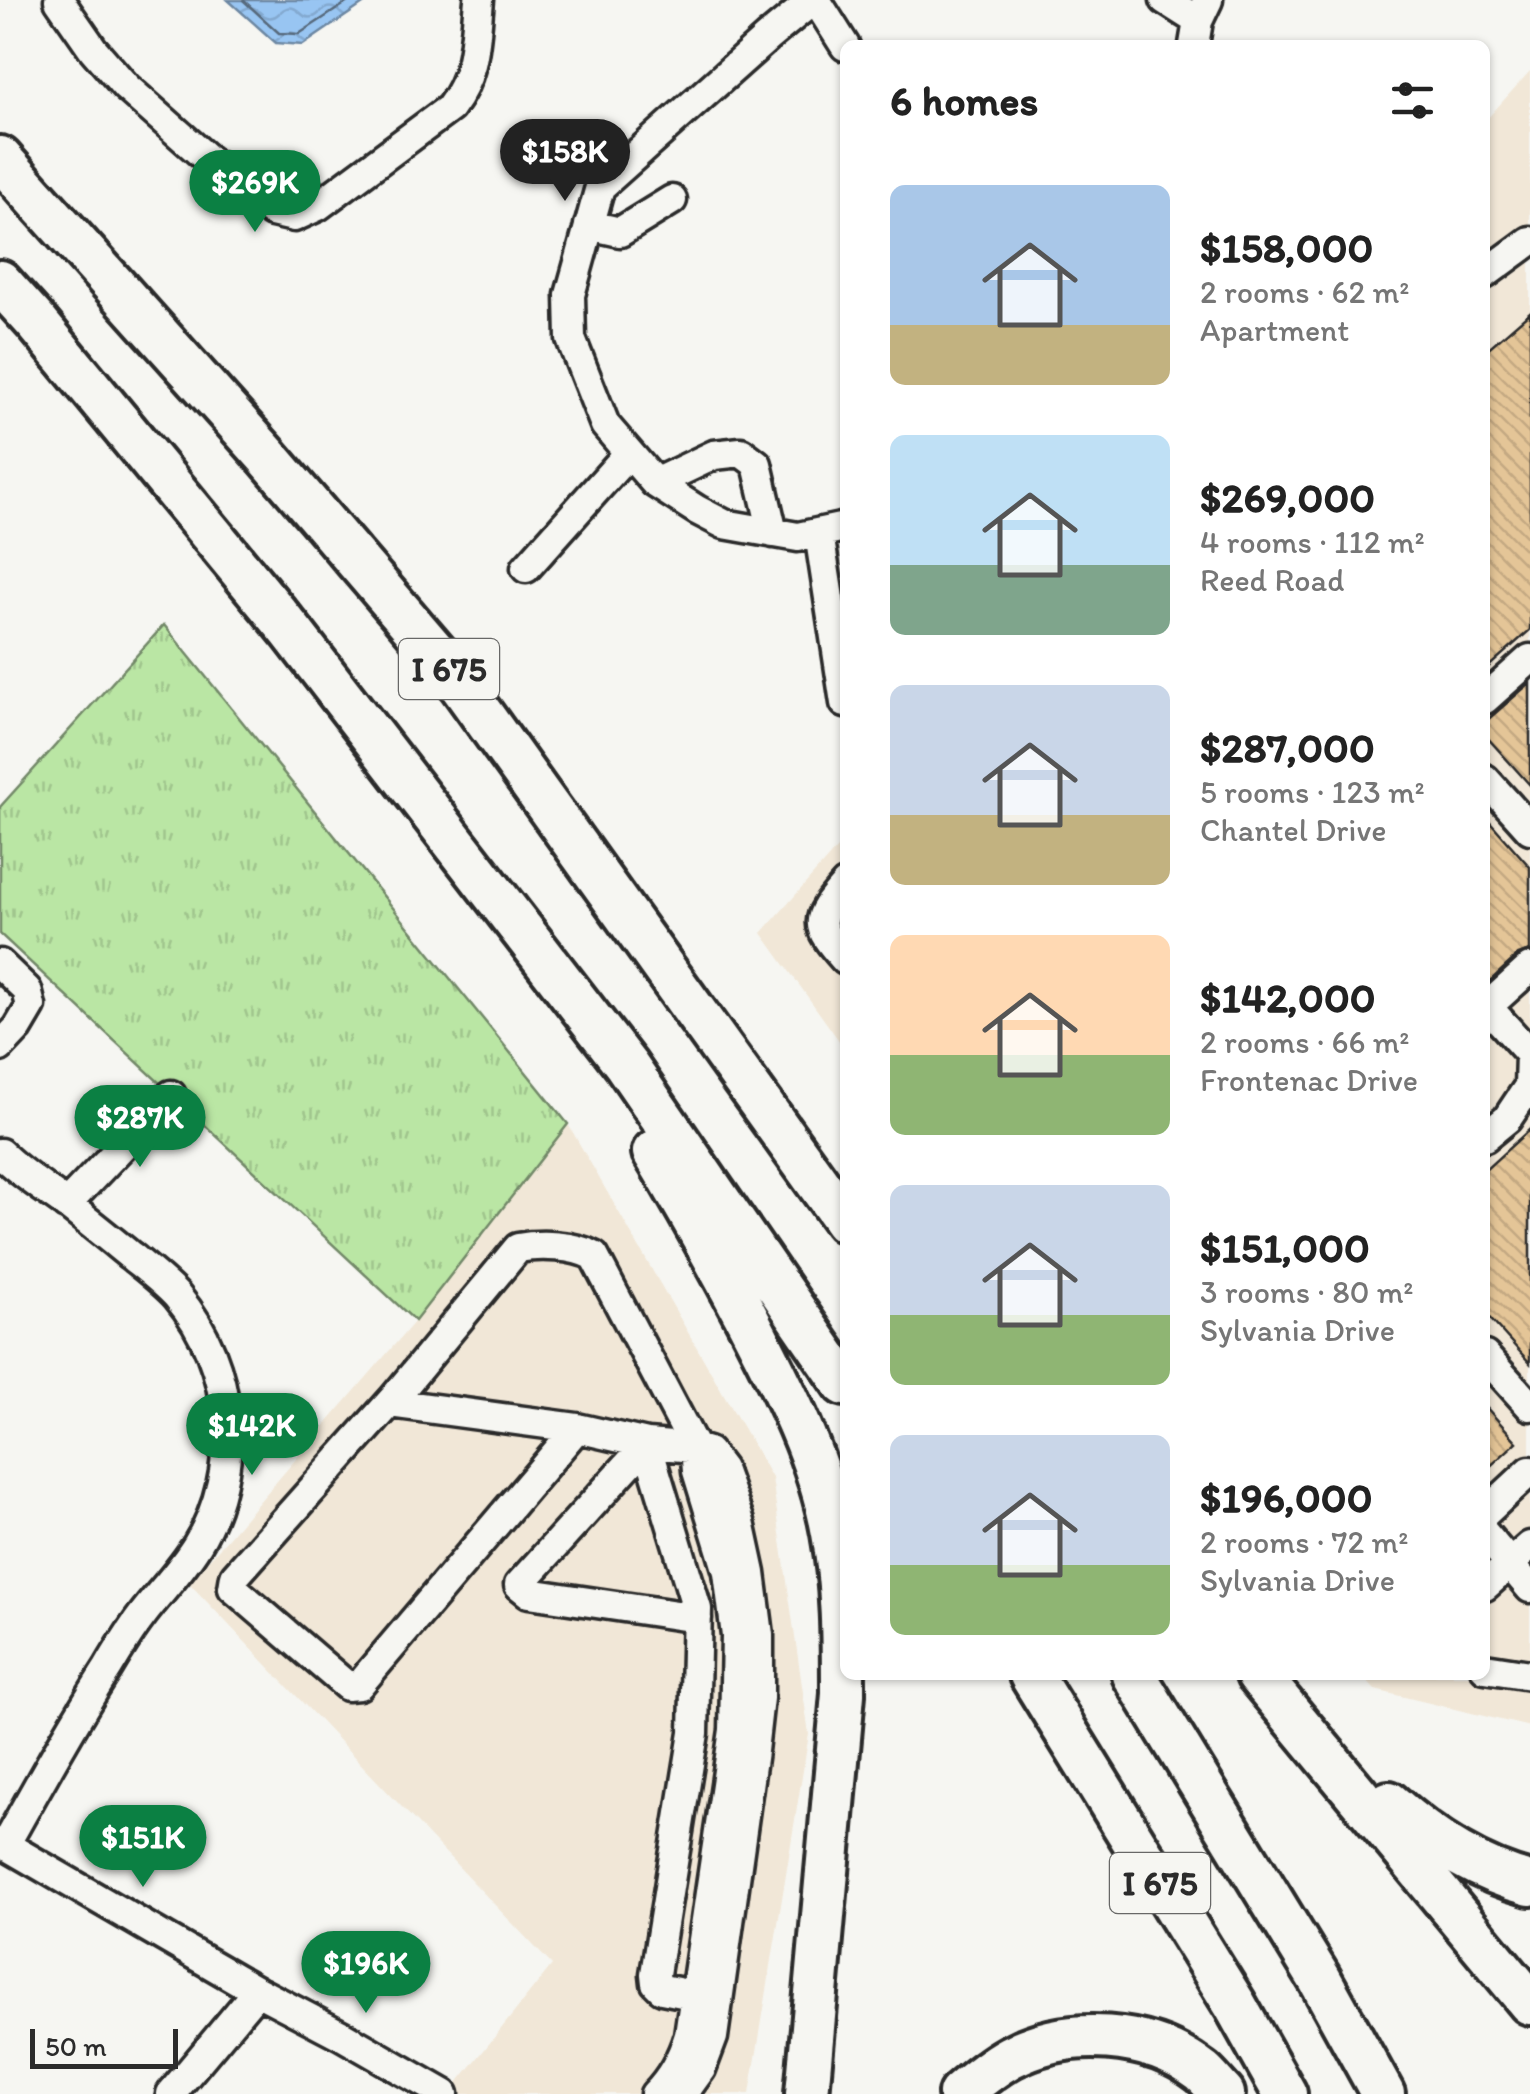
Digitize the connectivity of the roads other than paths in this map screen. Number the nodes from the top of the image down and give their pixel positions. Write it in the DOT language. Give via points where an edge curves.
graph roads {
  1 [pos="59,0"];
  2 [pos="479,0"];
  3 [pos="815,0"];
  4 [pos="1165,0"];
  5 [pos="1200,22"];
  6 [pos="841,40"];
  7 [pos="0,158"];
  8 [pos="672,200"];
  9 [pos="589,226"];
  10 [pos="1530,241"];
  11 [pos="1490,270"];
  12 [pos="0,282"];
  13 [pos="629,453"];
  14 [pos="655,483"];
  15 [pos="832,530"];
  16 [pos="773,533"];
  17 [pos="526,568"];
  18 [pos="840,636"];
  19 [pos="1530,659"];
  20 [pos="447,666"];
  21 [pos="1490,695"];
  22 [pos="1490,785"];
  23 [pos="1530,829"];
  24 [pos="481,876"];
  25 [pos="840,890"];
  26 [pos="840,954"];
  27 [pos="0,964"];
  28 [pos="1530,968"];
  29 [pos="1490,1002"];
  30 [pos="1490,1008"];
  31 [pos="0,1047"];
  32 [pos="1530,1054"];
  33 [pos="171,1095"];
  34 [pos="1490,1133"];
  35 [pos="0,1153"];
  36 [pos="840,1168"];
  37 [pos="66,1205"];
  38 [pos="840,1215"];
  39 [pos="1490,1362"];
  40 [pos="840,1377"];
  41 [pos="390,1403"];
  42 [pos="1530,1406"];
  43 [pos="577,1428"];
  44 [pos="647,1444"];
  45 [pos="695,1448"];
  46 [pos="1530,1471"];
  47 [pos="1490,1508"];
  48 [pos="1490,1537"];
  49 [pos="1520,1555"];
  50 [pos="1490,1582"];
  51 [pos="1530,1588"];
  52 [pos="840,1593"];
  53 [pos="697,1618"];
  54 [pos="1490,1669"];
  55 [pos="1530,1674"];
  56 [pos="843,1680"];
  57 [pos="1034,1680"];
  58 [pos="1137,1680"];
  59 [pos="1262,1680"];
  60 [pos="1271,1680"];
  61 [pos="695,1726"];
  62 [pos="745,1731"];
  63 [pos="2,1844"];
  64 [pos="1530,1884"];
  65 [pos="257,1990"];
  66 [pos="708,1998"];
  67 [pos="1530,2003"];
  68 [pos="172,2094"];
  69 [pos="444,2094"];
  70 [pos="655,2094"];
  71 [pos="683,2094"];
  72 [pos="806,2094"];
  73 [pos="960,2094"];
  74 [pos="1223,2094"];
  75 [pos="1284,2094"];
  76 [pos="1384,2094"];
  1 -- 2 [label="street" via="126,87 248,194 272,212 294,217 450,108 472,68"];
  3 -- 6 [label="street"];
  3 -- 9 [label="street" via="600,187"];
  4 -- 5 [label="street"];
  7 -- 20 [label="highway, I 675"];
  8 -- 9 [label="street" via="620,232"];
  9 -- 13 [label="street" via="570,296 571,338 605,425"];
  10 -- 11 [label="street"];
  12 -- 24 [label="highway, I 675" via="291,631"];
  13 -- 14 [label="street"];
  13 -- 17 [label="street"];
  14 -- 16 [label="street" via="724,524"];
  14 -- 16 [label="street" via="714,455 741,452 757,464"];
  15 -- 16 [label="street" via="798,538"];
  15 -- 18 [label="street"];
  19 -- 21 [label="street"];
  20 -- 36 [label="highway"];
  20 -- 38 [label="highway, I 675"];
  22 -- 23 [label="street"];
  24 -- 40 [label="highway, I 675" via="626,1065"];
  24 -- 52 [label="highway" via="697,1223 781,1384 827,1503"];
  25 -- 26 [label="street" via="821,923"];
  27 -- 31 [label="street" via="27,990 30,1006"];
  28 -- 29 [label="street"];
  30 -- 32 [label="street"];
  32 -- 34 [label="street" via="1529,1086"];
  33 -- 37 [label="street"];
  35 -- 37 [label="street"];
  37 -- 63 [label="street" via="165,1283 194,1319 221,1386 226,1458 199,1542 106,1670"];
  39 -- 42 [label="street"];
  41 -- 43 [label="street"];
  41 -- 43 [label="street" via="235,1576 233,1588 347,1686 358,1685"];
  41 -- 45 [label="street" via="518,1248 583,1250 594,1256"];
  43 -- 44 [label="street"];
  44 -- 45 [label="street"];
  44 -- 53 [label="street"];
  44 -- 53 [label="street" via="519,1585 529,1594"];
  45 -- 62 [label="street" via="708,1452 721,1469 751,1572 759,1698"];
  46 -- 47 [label="street"];
  48 -- 49 [label="street"];
  49 -- 50 [label="street"];
  49 -- 51 [label="street"];
  53 -- 61 [label="street"];
  54 -- 55 [label="street"];
  56 -- 72 [label="highway"];
  57 -- 75 [label="highway, I 675"];
  58 -- 76 [label="highway, I 675"];
  59 -- 67 [label="highway"];
  60 -- 64 [label="highway" via="1422,1831 1478,1866"];
  61 -- 62 [label="street"];
  61 -- 66 [label="street" via="655,1974 662,1989"];
  62 -- 66 [label="street"];
  63 -- 65 [label="street"];
  65 -- 68 [label="street"];
  65 -- 69 [label="street"];
  66 -- 70 [label="street" via="693,2020 682,2059"];
  66 -- 71 [label="street" via="713,2037"];
  73 -- 74 [label="highway" via="1013,2056 1044,2044 1102,2037 1165,2050"];
}
